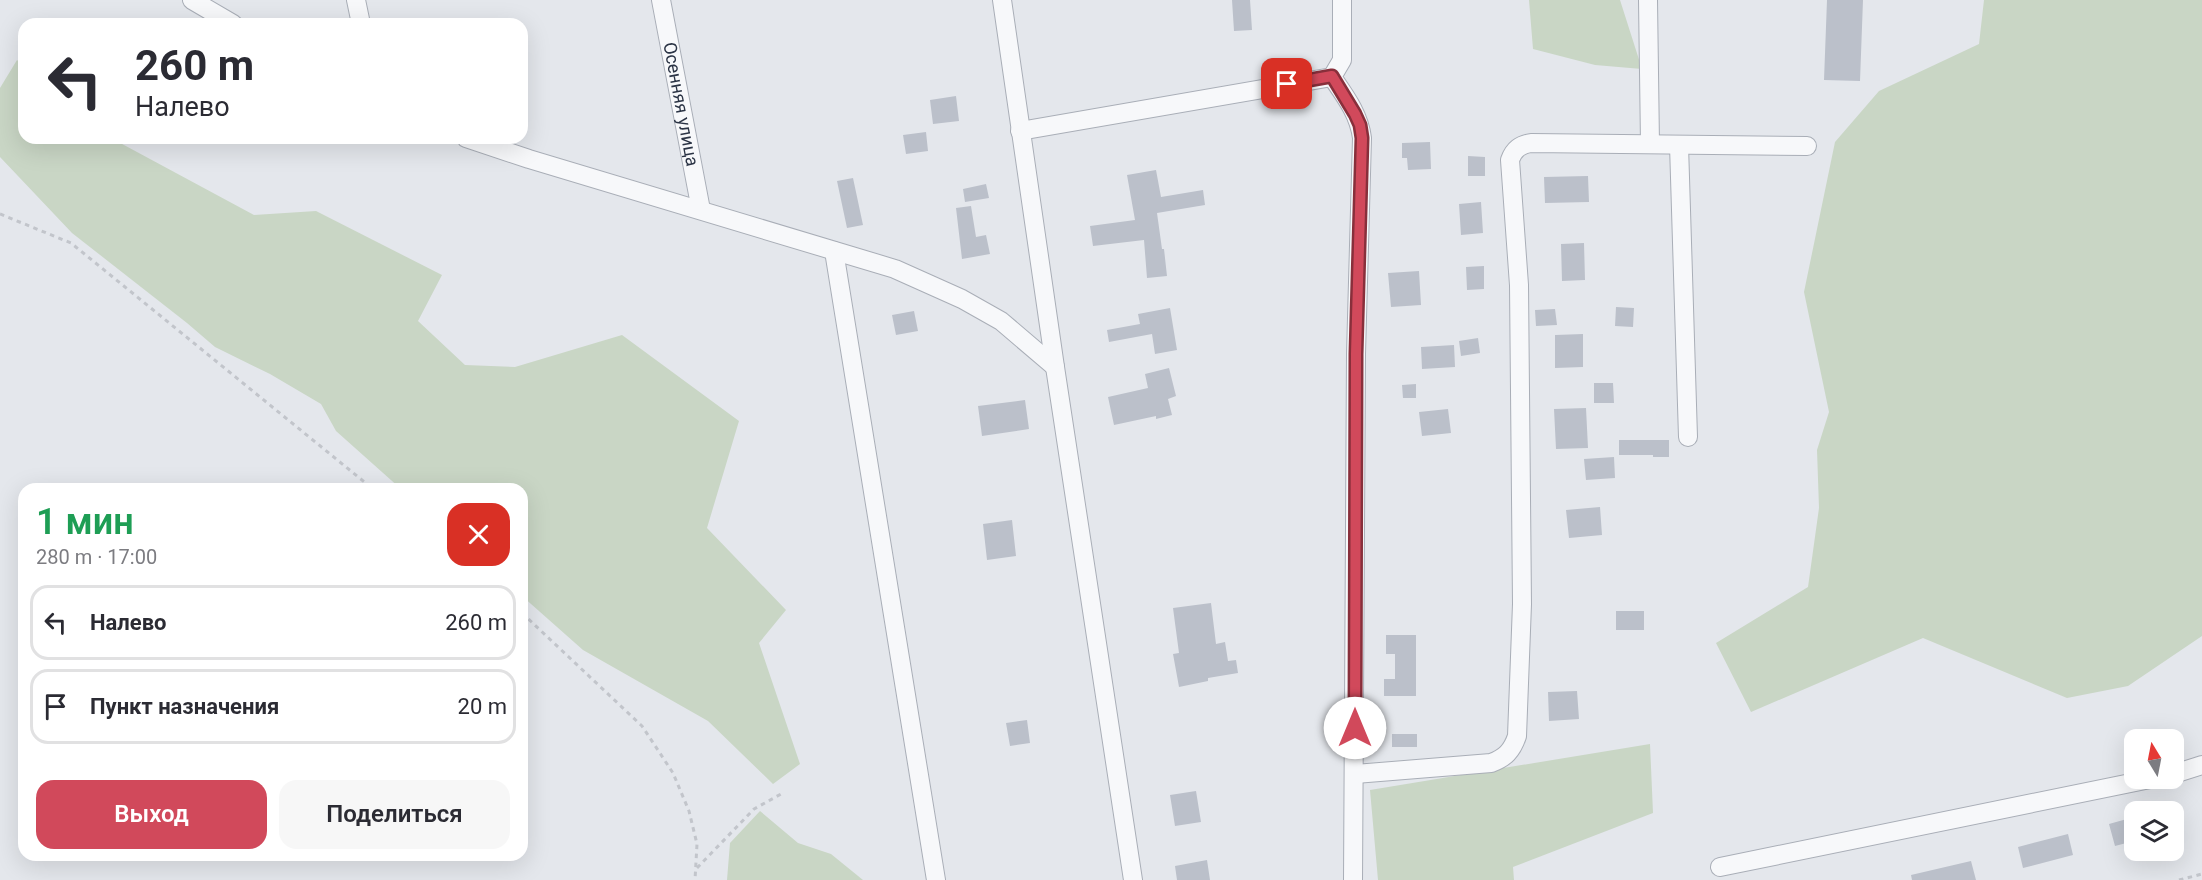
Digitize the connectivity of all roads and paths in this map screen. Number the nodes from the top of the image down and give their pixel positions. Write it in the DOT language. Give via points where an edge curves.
graph roads {
  1 [pos="192,0"];
  2 [pos="357,0"];
  3 [pos="661,0"];
  4 [pos="1002,0"];
  5 [pos="1342,0"];
  6 [pos="1648,0"];
  7 [pos="223,18"];
  8 [pos="360,18"];
  9 [pos="1332,76"];
  10 [pos="1020,131"];
  11 [pos="484,144"];
  12 [pos="1650,144"];
  13 [pos="1679,145"];
  14 [pos="1807,146"];
  15 [pos="701,210"];
  16 [pos="0,214"];
  17 [pos="834,251"];
  18 [pos="1055,367"];
  19 [pos="1688,437"];
  20 [pos="366,483"];
  21 [pos="528,619"];
  22 [pos="2202,765"];
  23 [pos="2184,771"];
  24 [pos="1355,774"];
  25 [pos="2124,784"];
  26 [pos="781,794"];
  27 [pos="1720,867"];
  28 [pos="696,870"];
  29 [pos="2202,874"];
  30 [pos="695,880"];
  31 [pos="936,880"];
  32 [pos="1133,880"];
  33 [pos="1353,880"];
  34 [pos="2179,880"];
  1 -- 7 [label="street"];
  2 -- 8 [label="street"];
  3 -- 15 [label="street, Осенняя улица"];
  4 -- 10 [label="street"];
  5 -- 9 [label="street" via="1342,60"];
  6 -- 12 [label="street"];
  9 -- 10 [label="street"];
  9 -- 24 [label="street" via="1355,114 1362,138 1356,354"];
  10 -- 18 [label="street"];
  11 -- 15 [label="street"];
  12 -- 13 [label="street"];
  12 -- 24 [label="street" via="1531,143 1518,147 1510,160 1520,285 1522,604 1514,745 1502,759 1491,764"];
  13 -- 14 [label="street"];
  13 -- 19 [label="street"];
  15 -- 17 [label="street"];
  16 -- 20 [label="path" via="71,243"];
  17 -- 18 [label="street" via="895,269 962,299 1001,321"];
  17 -- 31 [label="street"];
  18 -- 32 [label="street"];
  21 -- 28 [label="path" via="642,726 673,773 689,811 697,844"];
  22 -- 23 [label="street"];
  24 -- 33 [label="street"];
  25 -- 27 [label="street"];
  26 -- 28 [label="path" via="754,809"];
  28 -- 30 [label="path"];
  29 -- 34 [label="path"];
}
